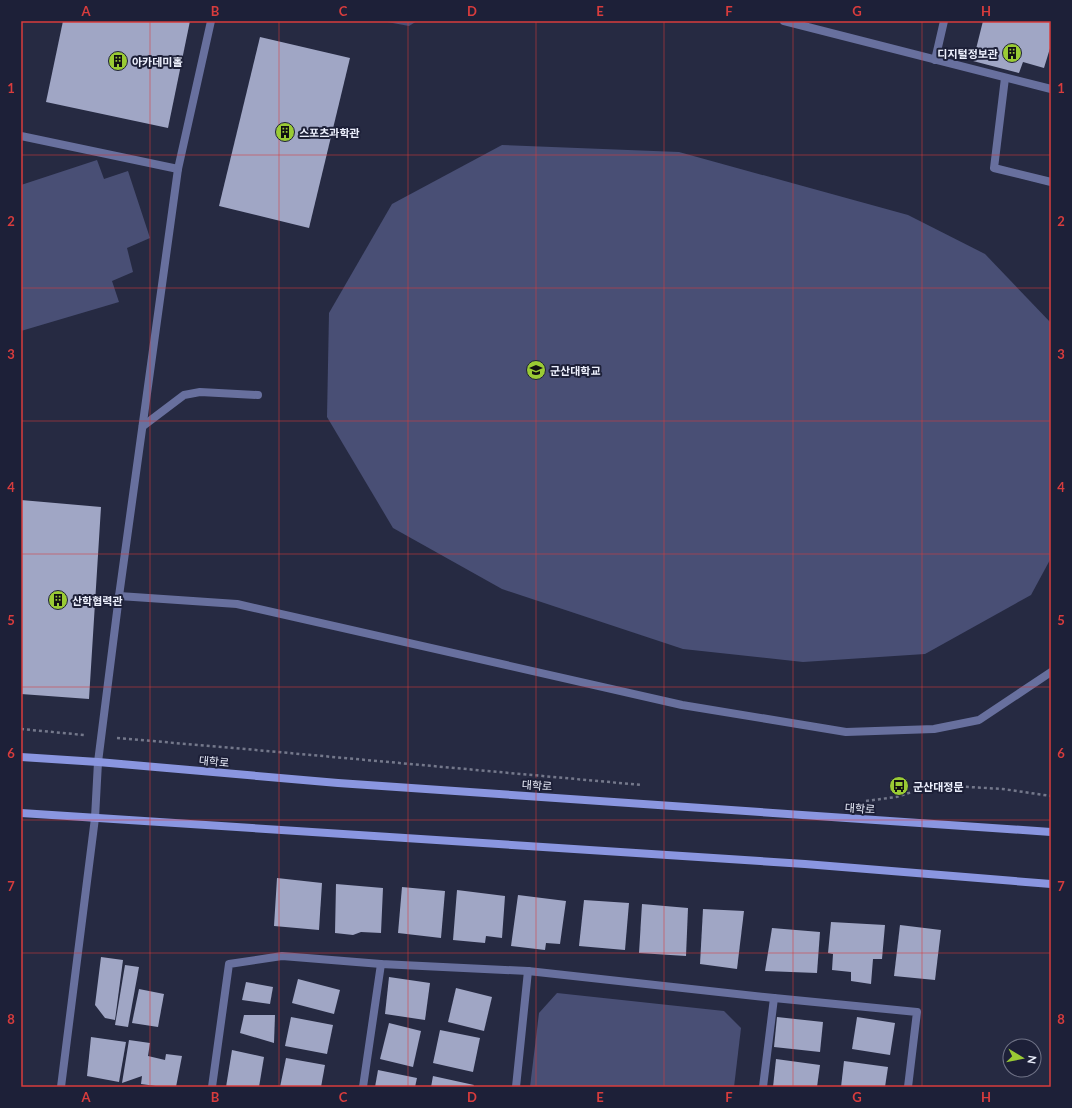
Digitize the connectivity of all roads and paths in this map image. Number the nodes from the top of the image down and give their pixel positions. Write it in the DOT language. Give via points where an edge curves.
graph roads {
  1 [pos="211,21"];
  2 [pos="784,21"];
  3 [pos="944,21"];
  4 [pos="935,60"];
  5 [pos="1005,78"];
  6 [pos="1051,89"];
  7 [pos="21,136"];
  8 [pos="178,169"];
  9 [pos="1051,182"];
  10 [pos="258,395"];
  11 [pos="143,426"];
  12 [pos="119,596"];
  13 [pos="1051,672"];
  14 [pos="21,729"];
  15 [pos="101,737"];
  16 [pos="21,757"];
  17 [pos="98,762"];
  18 [pos="649,786"];
  19 [pos="1051,796"];
  20 [pos="861,802"];
  21 [pos="21,813"];
  22 [pos="94,818"];
  23 [pos="1051,832"];
  24 [pos="1051,884"];
  25 [pos="381,964"];
  26 [pos="528,971"];
  27 [pos="774,998"];
  28 [pos="60,1087"];
  29 [pos="212,1087"];
  30 [pos="363,1087"];
  31 [pos="516,1087"];
  32 [pos="763,1087"];
  33 [pos="908,1087"];
  1 -- 8 [label="street"];
  2 -- 4 [label="street"];
  3 -- 4 [label="street"];
  4 -- 5 [label="street"];
  5 -- 6 [label="street"];
  5 -- 9 [label="street" via="994,168"];
  7 -- 8 [label="street"];
  8 -- 11 [label="street"];
  10 -- 11 [label="street" via="200,392 184,395"];
  11 -- 12 [label="street"];
  12 -- 13 [label="street" via="237,604 682,705 846,732 934,730 980,720"];
  12 -- 15 [label="street"];
  14 -- 15 [label="path"];
  15 -- 17 [label="street"];
  15 -- 18 [label="path"];
  16 -- 17 [label="street, 대학로"];
  17 -- 22 [label="street"];
  17 -- 23 [label="street, 대학로" via="346,783"];
  19 -- 20 [label="path" via="1003,789 934,785 896,797"];
  21 -- 22 [label="street"];
  22 -- 24 [label="street" via="797,863"];
  22 -- 28 [label="street"];
  25 -- 26 [label="street"];
  25 -- 29 [label="street" via="282,956 229,964"];
  25 -- 30 [label="street"];
  26 -- 27 [label="street"];
  26 -- 31 [label="street"];
  27 -- 32 [label="street"];
  27 -- 33 [label="street" via="917,1012"];
}
